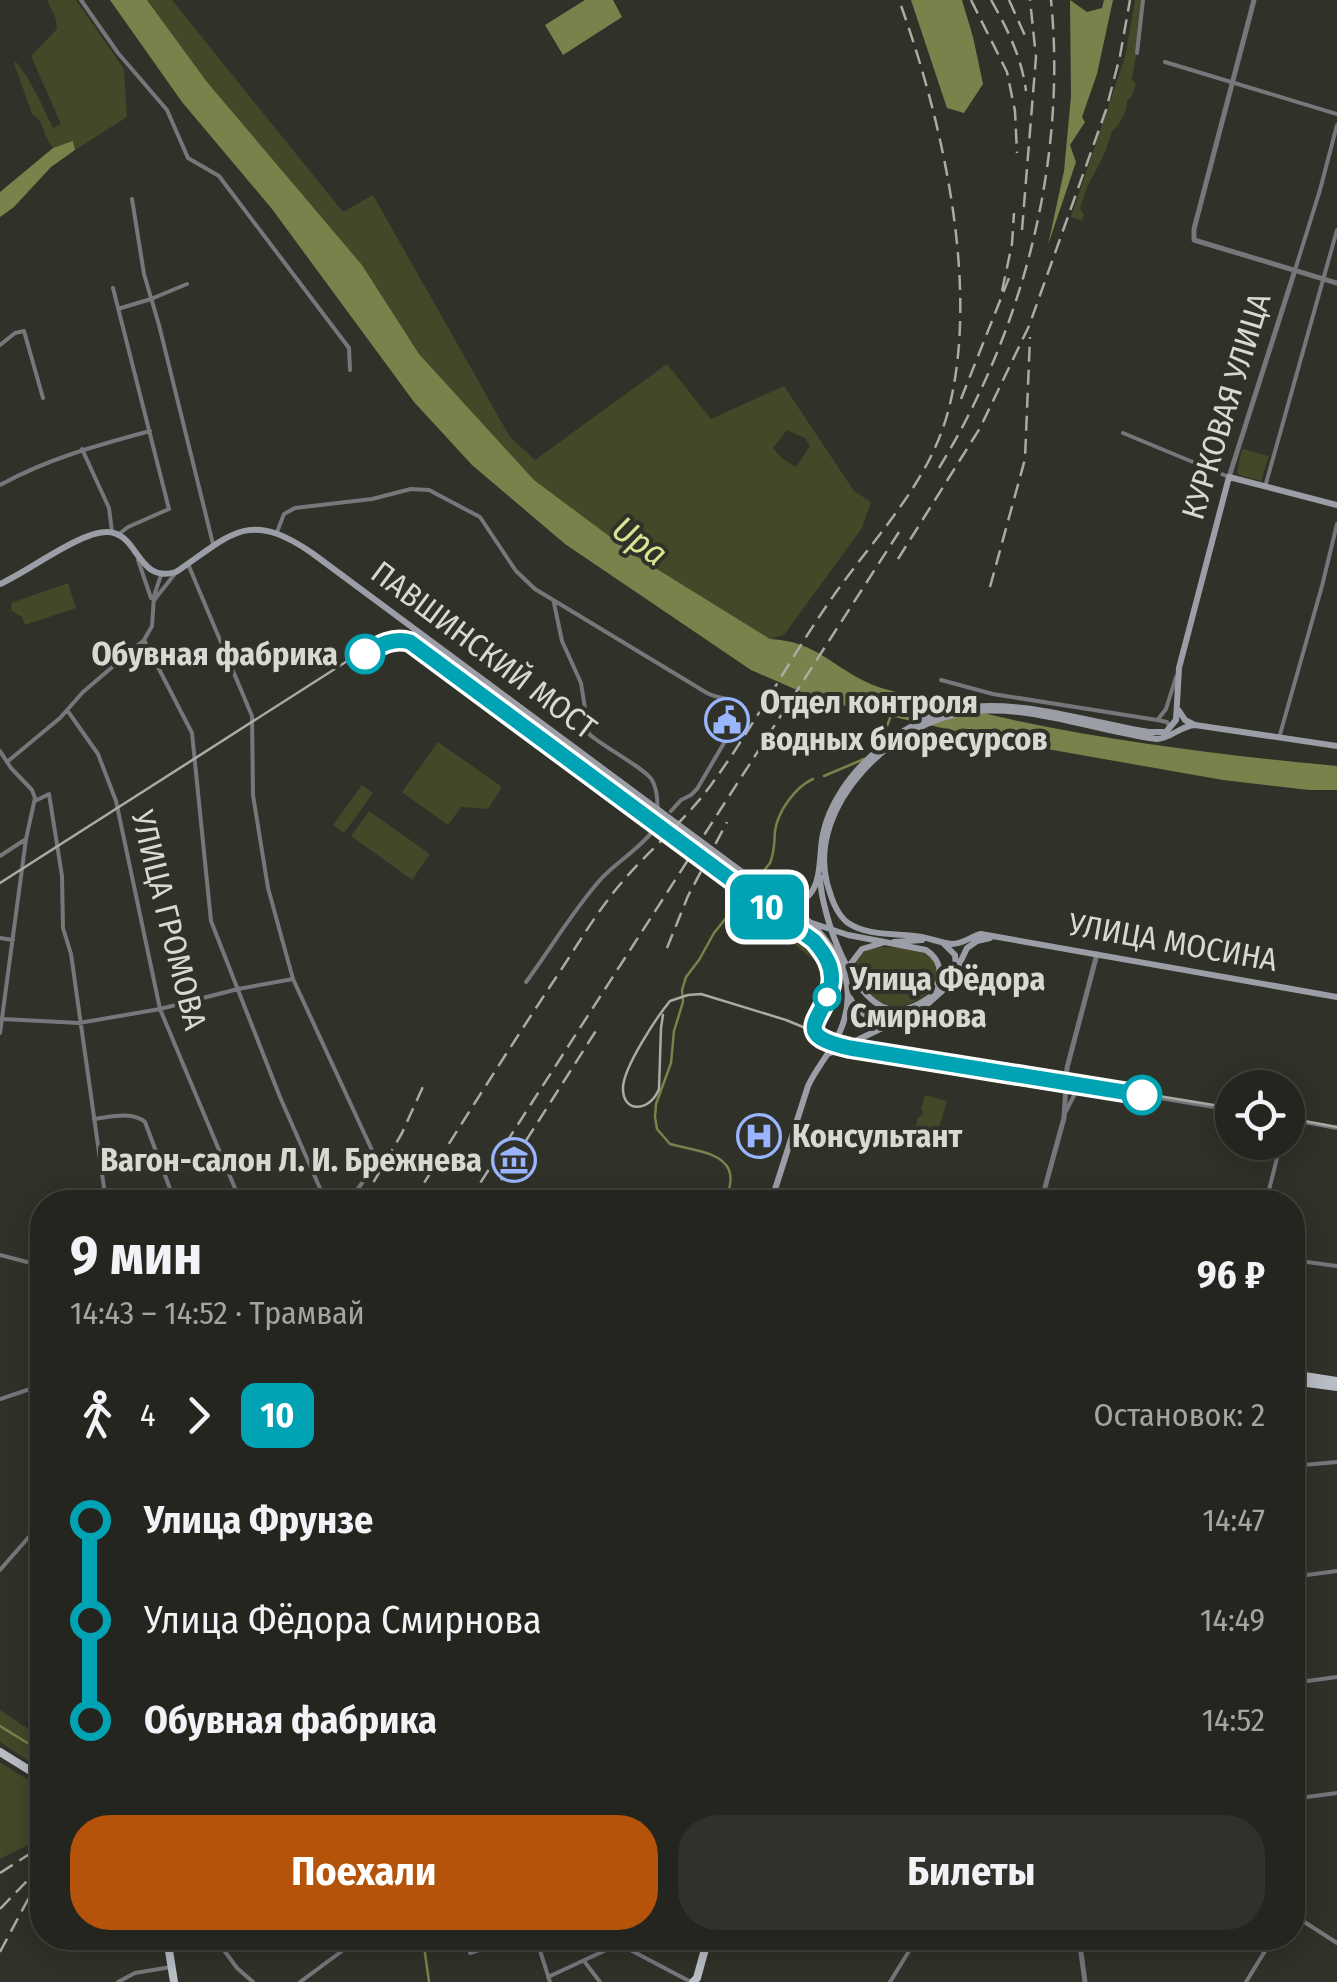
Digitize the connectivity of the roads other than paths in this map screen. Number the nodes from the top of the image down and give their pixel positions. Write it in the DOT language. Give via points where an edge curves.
graph roads {
  1 [pos="81,0"];
  2 [pos="1143,0"];
  3 [pos="1254,0"];
  4 [pos="1137,52"];
  5 [pos="1165,62"];
  6 [pos="1232,81"];
  7 [pos="1337,114"];
  8 [pos="1337,125"];
  9 [pos="132,198"];
  10 [pos="1337,230"];
  11 [pos="1295,270"];
  12 [pos="1324,279"];
  13 [pos="1337,283"];
  14 [pos="187,284"];
  15 [pos="113,288"];
  16 [pos="151,299"];
  17 [pos="118,308"];
  18 [pos="0,345"];
  19 [pos="350,370"];
  20 [pos="43,398"];
  21 [pos="150,431"];
  22 [pos="1123,433"];
  23 [pos="82,450"];
  24 [pos="1229,477"];
  25 [pos="0,485"];
  26 [pos="1265,487"];
  27 [pos="1337,506"];
  28 [pos="1337,524"];
  29 [pos="277,532"];
  30 [pos="116,533"];
  31 [pos="214,546"];
  32 [pos="136,553"];
  33 [pos="188,564"];
  34 [pos="176,572"];
  35 [pos="160,575"];
  36 [pos="0,584"];
  37 [pos="553,600"];
  38 [pos="153,603"];
  39 [pos="144,640"];
  40 [pos="1179,668"];
  41 [pos="940,680"];
  42 [pos="1178,705"];
  43 [pos="67,710"];
  44 [pos="1025,711"];
  45 [pos="1157,720"];
  46 [pos="1195,725"];
  47 [pos="1166,732"];
  48 [pos="1279,738"];
  49 [pos="1337,746"];
  50 [pos="0,751"];
  51 [pos="7,762"];
  52 [pos="34,801"];
  53 [pos="671,811"];
  54 [pos="26,840"];
  55 [pos="0,856"];
  56 [pos="820,856"];
  57 [pos="774,898"];
  58 [pos="789,902"];
  59 [pos="811,923"];
  60 [pos="1000,937"];
  61 [pos="0,938"];
  62 [pos="931,939"];
  63 [pos="13,940"];
  64 [pos="940,941"];
  65 [pos="889,942"];
  66 [pos="1097,954"];
  67 [pos="956,968"];
  68 [pos="847,976"];
  69 [pos="293,979"];
  70 [pos="952,981"];
  71 [pos="526,982"];
  72 [pos="238,989"];
  73 [pos="848,992"];
  74 [pos="932,994"];
  75 [pos="1337,997"];
  76 [pos="160,1008"];
  77 [pos="2,1018"];
  78 [pos="80,1023"];
  79 [pos="894,1023"];
  80 [pos="0,1033"];
  81 [pos="835,1042"];
  82 [pos="846,1046"];
  83 [pos="827,1054"];
  84 [pos="1065,1082"];
  85 [pos="1080,1084"];
  86 [pos="1215,1107"];
  87 [pos="1064,1118"];
  88 [pos="94,1119"];
  89 [pos="1305,1122"];
  90 [pos="1337,1128"];
  91 [pos="1276,1160"];
  92 [pos="104,1190"];
  93 [pos="170,1190"];
  94 [pos="237,1190"];
  95 [pos="321,1190"];
  96 [pos="358,1190"];
  97 [pos="775,1190"];
  98 [pos="1044,1190"];
  99 [pos="1269,1190"];
  100 [pos="0,1255"];
  101 [pos="1305,1262"];
  102 [pos="30,1263"];
  103 [pos="1337,1266"];
  104 [pos="1305,1380"];
  105 [pos="1337,1384"];
  106 [pos="30,1389"];
  107 [pos="0,1399"];
  108 [pos="1337,1462"];
  109 [pos="1305,1465"];
  110 [pos="30,1536"];
  111 [pos="0,1570"];
  112 [pos="1337,1571"];
  113 [pos="1305,1576"];
  114 [pos="1337,1677"];
  115 [pos="1305,1681"];
  116 [pos="0,1752"];
  117 [pos="30,1771"];
  118 [pos="1337,1793"];
  119 [pos="1305,1797"];
  120 [pos="1305,1922"];
  121 [pos="1337,1943"];
  122 [pos="169,1950"];
  123 [pos="224,1950"];
  124 [pos="479,1950"];
  125 [pos="540,1950"];
  126 [pos="603,1950"];
  127 [pos="636,1950"];
  128 [pos="705,1950"];
  129 [pos="910,1950"];
  130 [pos="1081,1950"];
  131 [pos="1266,1950"];
  132 [pos="342,1951"];
  133 [pos="470,1953"];
  134 [pos="584,1961"];
  135 [pos="172,1968"];
  136 [pos="549,1980"];
  137 [pos="696,1981"];
  138 [pos="118,1982"];
  139 [pos="174,1982"];
  140 [pos="253,1982"];
  141 [pos="300,1982"];
  142 [pos="600,1982"];
  143 [pos="890,1982"];
  144 [pos="1085,1982"];
  145 [pos="1246,1982"];
  1 -- 19 [label="street" via="167,110 188,158 220,176 349,348"];
  2 -- 4 [label="street"];
  3 -- 6 [label="street"];
  5 -- 6 [label="street"];
  6 -- 7 [label="street"];
  6 -- 11 [label="street" via="1194,240"];
  8 -- 11 [label="street, КУРКОВАЯ УЛИЦА"];
  9 -- 16 [label="street"];
  10 -- 12 [label="street"];
  11 -- 12 [label="street"];
  11 -- 24 [label="street, КУРКОВАЯ УЛИЦА"];
  12 -- 13 [label="street"];
  12 -- 26 [label="street"];
  14 -- 16 [label="street"];
  15 -- 17 [label="street"];
  16 -- 17 [label="street"];
  16 -- 31 [label="street"];
  17 -- 21 [label="street"];
  18 -- 20 [label="street" via="24,330"];
  21 -- 23 [label="street"];
  21 -- 30 [label="street" via="170,508"];
  22 -- 24 [label="street"];
  23 -- 25 [label="street"];
  23 -- 30 [label="street"];
  24 -- 26 [label="main road"];
  24 -- 40 [label="main road, КУРКОВАЯ УЛИЦА"];
  26 -- 27 [label="main road"];
  28 -- 48 [label="street"];
  29 -- 31 [label="main road" via="242,531"];
  29 -- 37 [label="street" via="284,514 295,508 429,490 480,518 520,576"];
  29 -- 57 [label="main road, ПАВШИНСКИЙ МОСТ"];
  30 -- 32 [label="main road"];
  30 -- 36 [label="main road" via="82,540"];
  31 -- 33 [label="main road"];
  32 -- 35 [label="main road"];
  32 -- 38 [label="street"];
  33 -- 34 [label="main road"];
  33 -- 69 [label="street" via="252,716 253,795 268,888"];
  34 -- 35 [label="main road"];
  34 -- 38 [label="street"];
  35 -- 38 [label="street"];
  37 -- 53 [label="street" via="714,697 740,704 696,789"];
  37 -- 71 [label="street" via="590,734 648,774 658,808 652,832 586,896"];
  38 -- 39 [label="street"];
  39 -- 43 [label="street"];
  39 -- 72 [label="street" via="192,733 211,921"];
  40 -- 42 [label="main road, КУРКОВАЯ УЛИЦА"];
  40 -- 45 [label="street"];
  41 -- 45 [label="street"];
  42 -- 46 [label="main road"];
  42 -- 47 [label="main road"];
  43 -- 51 [label="street"];
  43 -- 76 [label="street, УЛИЦА ГРОМОВА" via="98,754 116,802"];
  44 -- 46 [label="main road" via="1157,739"];
  44 -- 47 [label="main road"];
  44 -- 56 [label="main road" via="956,709 893,738 838,794"];
  44 -- 62 [label="main road" via="984,710 934,721 865,770 834,813 826,878 845,921"];
  45 -- 47 [label="street" via="1168,723"];
  46 -- 48 [label="main road"];
  48 -- 49 [label="main road"];
  50 -- 51 [label="street"];
  51 -- 52 [label="street"];
  52 -- 54 [label="street"];
  52 -- 78 [label="street" via="49,794"];
  54 -- 55 [label="street"];
  54 -- 63 [label="street"];
  56 -- 58 [label="main road" via="811,893"];
  56 -- 74 [label="main road" via="828,922 864,992 900,1010"];
  57 -- 58 [label="street"];
  57 -- 59 [label="main road, ПАВШИНСКИЙ МОСТ"];
  59 -- 65 [label="main road"];
  59 -- 68 [label="main road"];
  60 -- 64 [label="main road, УЛИЦА МОСИНА"];
  60 -- 66 [label="main road, УЛИЦА МОСИНА"];
  60 -- 67 [label="main road" via="974,942"];
  61 -- 63 [label="street"];
  62 -- 64 [label="main road, УЛИЦА МОСИНА"];
  62 -- 65 [label="main road"];
  63 -- 77 [label="street"];
  64 -- 67 [label="main road"];
  65 -- 68 [label="main road" via="862,949"];
  65 -- 74 [label="main road" via="934,957 940,976"];
  66 -- 75 [label="main road, УЛИЦА МОСИНА"];
  66 -- 84 [label="street"];
  67 -- 70 [label="main road"];
  68 -- 73 [label="main road"];
  69 -- 72 [label="street"];
  69 -- 96 [label="street" via="377,1160"];
  70 -- 74 [label="main road"];
  70 -- 79 [label="main road" via="922,1010"];
  72 -- 76 [label="street"];
  72 -- 95 [label="street"];
  73 -- 79 [label="main road" via="869,1018"];
  73 -- 81 [label="main road"];
  76 -- 78 [label="street"];
  76 -- 94 [label="street, УЛИЦА ГРОМОВА"];
  77 -- 78 [label="street"];
  77 -- 80 [label="street"];
  78 -- 88 [label="street"];
  79 -- 82 [label="main road"];
  81 -- 82 [label="main road"];
  81 -- 83 [label="main road"];
  82 -- 83 [label="main road"];
  82 -- 84 [label="street"];
  83 -- 97 [label="main road" via="808,1086"];
  84 -- 85 [label="street"];
  84 -- 87 [label="street"];
  85 -- 86 [label="street"];
  85 -- 87 [label="street"];
  87 -- 98 [label="street"];
  88 -- 92 [label="street"];
  88 -- 93 [label="street" via="138,1116"];
  89 -- 90 [label="street"];
  91 -- 99 [label="street"];
  100 -- 102 [label="street"];
  101 -- 103 [label="street"];
  104 -- 105 [label="main road"];
  106 -- 107 [label="street"];
  108 -- 109 [label="street"];
  110 -- 111 [label="street"];
  112 -- 113 [label="street"];
  114 -- 115 [label="street"];
  116 -- 117 [label="main road"];
  118 -- 119 [label="street"];
  120 -- 121 [label="street"];
  122 -- 135 [label="main road"];
  123 -- 140 [label="street"];
  124 -- 133 [label="street"];
  125 -- 136 [label="street"];
  126 -- 134 [label="street"];
  127 -- 137 [label="street"];
  128 -- 137 [label="main road"];
  129 -- 143 [label="street"];
  130 -- 144 [label="street"];
  131 -- 145 [label="street"];
  132 -- 141 [label="street"];
  134 -- 136 [label="street"];
  134 -- 142 [label="street"];
  135 -- 138 [label="street"];
  135 -- 139 [label="main road"];
}
